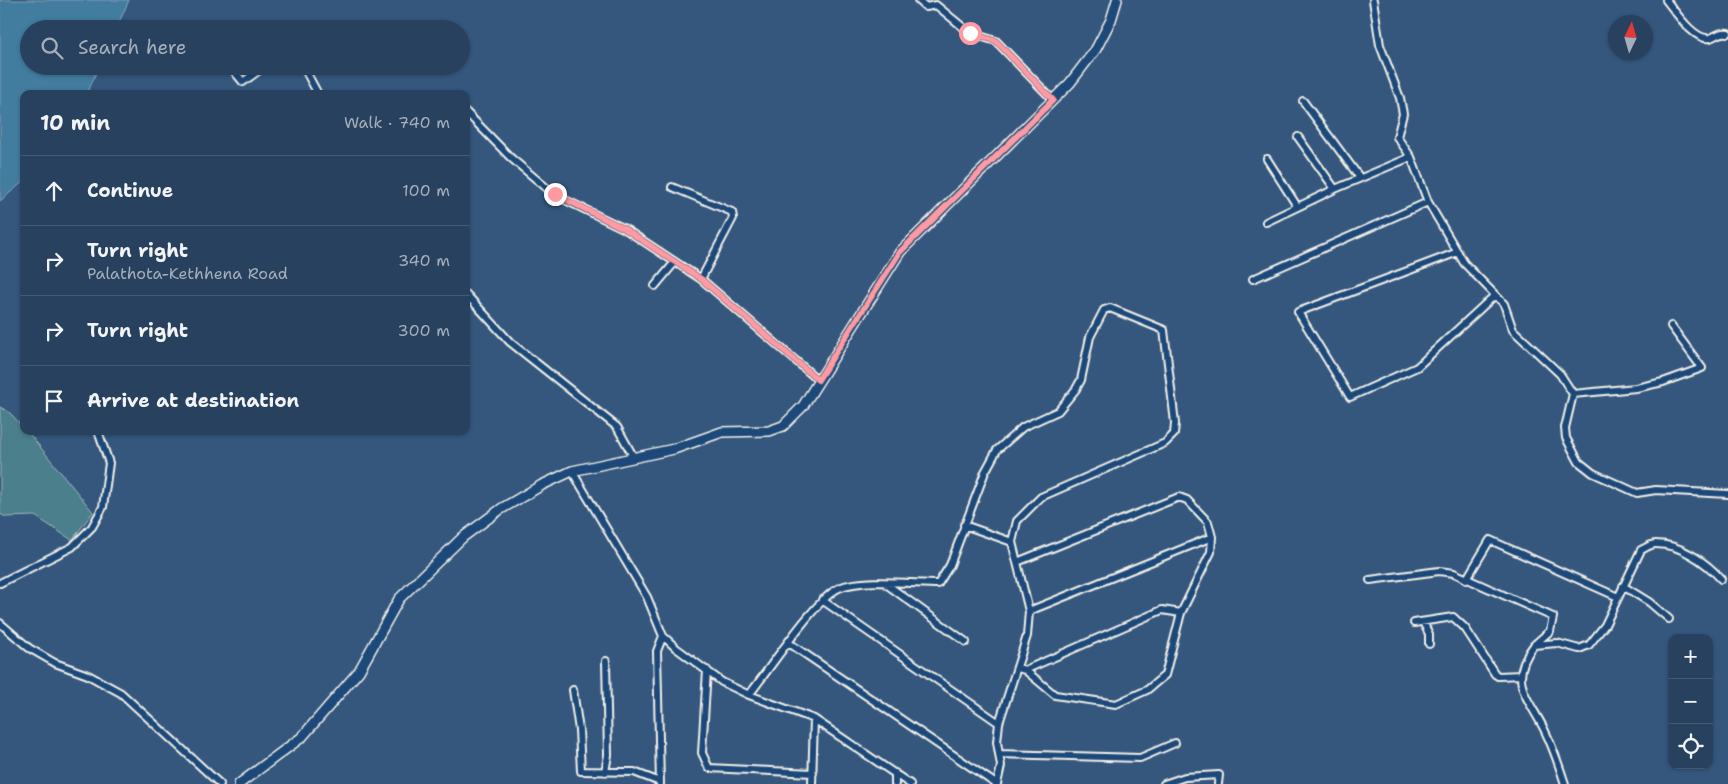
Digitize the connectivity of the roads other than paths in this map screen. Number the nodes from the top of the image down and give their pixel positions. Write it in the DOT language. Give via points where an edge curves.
graph roads {
  1 [pos="918,0"];
  2 [pos="1117,0"];
  3 [pos="1373,0"];
  4 [pos="1666,0"];
  5 [pos="1728,33"];
  6 [pos="237,75"];
  7 [pos="253,75"];
  8 [pos="308,75"];
  9 [pos="316,90"];
  10 [pos="1053,100"];
  11 [pos="1303,101"];
  12 [pos="470,116"];
  13 [pos="1298,137"];
  14 [pos="1411,157"];
  15 [pos="1267,159"];
  16 [pos="1360,178"];
  17 [pos="672,187"];
  18 [pos="1335,189"];
  19 [pos="1428,202"];
  20 [pos="1297,206"];
  21 [pos="1266,222"];
  22 [pos="1458,252"];
  23 [pos="675,262"];
  24 [pos="701,279"];
  25 [pos="1253,279"];
  26 [pos="655,286"];
  27 [pos="1494,296"];
  28 [pos="470,298"];
  29 [pos="1671,326"];
  30 [pos="818,380"];
  31 [pos="1572,394"];
  32 [pos="99,435"];
  33 [pos="633,456"];
  34 [pos="572,472"];
  35 [pos="1728,494"];
  36 [pos="964,525"];
  37 [pos="1212,537"];
  38 [pos="1012,542"];
  39 [pos="1017,562"];
  40 [pos="1370,580"];
  41 [pos="1466,580"];
  42 [pos="1721,580"];
  43 [pos="0,583"];
  44 [pos="885,583"];
  45 [pos="1623,586"];
  46 [pos="1618,596"];
  47 [pos="822,600"];
  48 [pos="1029,611"];
  49 [pos="1181,613"];
  50 [pos="1669,619"];
  51 [pos="1423,622"];
  52 [pos="0,623"];
  53 [pos="1414,623"];
  54 [pos="663,636"];
  55 [pos="966,642"];
  56 [pos="789,643"];
  57 [pos="1429,644"];
  58 [pos="1534,645"];
  59 [pos="606,661"];
  60 [pos="1018,668"];
  61 [pos="707,670"];
  62 [pos="1025,670"];
  63 [pos="1521,675"];
  64 [pos="573,690"];
  65 [pos="750,695"];
  66 [pos="814,719"];
  67 [pos="999,723"];
  68 [pos="1175,744"];
  69 [pos="998,754"];
  70 [pos="605,772"];
  71 [pos="813,773"];
  72 [pos="895,773"];
  73 [pos="660,783"];
  74 [pos="220,784"];
  75 [pos="240,784"];
  76 [pos="812,784"];
  77 [pos="895,784"];
  78 [pos="910,784"];
  79 [pos="996,784"];
  80 [pos="1164,784"];
  81 [pos="1218,784"];
  82 [pos="1565,784"];
  1 -- 10 [label="street" via="926,7 936,5 970,33 996,41"];
  2 -- 10 [label="street" via="1111,20 1096,48"];
  3 -- 14 [label="street" via="1380,45 1403,114 1397,137"];
  4 -- 5 [label="street" via="1699,36 1709,38 1721,31"];
  6 -- 7 [label="street" via="243,82"];
  8 -- 9 [label="street"];
  10 -- 30 [label="street" via="900,252"];
  11 -- 16 [label="street"];
  12 -- 23 [label="street" via="511,158 555,194 625,229"];
  13 -- 18 [label="street"];
  14 -- 16 [label="street"];
  14 -- 19 [label="street"];
  15 -- 20 [label="street"];
  16 -- 18 [label="street"];
  17 -- 24 [label="street" via="732,212 733,218"];
  18 -- 20 [label="street"];
  19 -- 22 [label="street"];
  19 -- 25 [label="street"];
  20 -- 21 [label="street"];
  22 -- 27 [label="street"];
  22 -- 27 [label="street" via="1298,312 1350,397 1417,367"];
  23 -- 24 [label="street"];
  23 -- 26 [label="street"];
  24 -- 30 [label="street"];
  27 -- 31 [label="street" via="1504,304 1513,330 1560,374"];
  28 -- 33 [label="street" via="510,342 617,428"];
  29 -- 31 [label="street" via="1702,368 1636,388"];
  30 -- 33 [label="street" via="803,406 783,426 770,431 722,432 674,449"];
  31 -- 35 [label="street" via="1566,438 1578,462 1593,474 1637,493 1656,490"];
  32 -- 43 [label="street" via="109,463 103,507 92,527 72,547"];
  33 -- 34 [label="street"];
  34 -- 54 [label="street" via="647,597"];
  34 -- 75 [label="street" via="509,504 463,537 399,599 359,671 302,737"];
  36 -- 38 [label="street"];
  36 -- 38 [label="street" via="997,450 1024,427 1058,411 1076,389 1090,337 1104,310 1110,308 1164,330 1174,434 1165,443 1041,497 1017,521"];
  36 -- 44 [label="street" via="950,565 938,584"];
  37 -- 39 [label="street" via="1208,522 1187,500 1179,497"];
  37 -- 48 [label="street"];
  37 -- 49 [label="street" via="1211,552"];
  38 -- 39 [label="street"];
  39 -- 48 [label="street"];
  40 -- 41 [label="street" via="1439,571 1454,573"];
  41 -- 46 [label="street" via="1490,540"];
  41 -- 58 [label="street" via="1553,617 1550,631"];
  42 -- 45 [label="street" via="1709,565 1698,558 1655,544 1641,550"];
  44 -- 47 [label="street" via="840,588"];
  44 -- 55 [label="street"];
  45 -- 46 [label="street"];
  45 -- 50 [label="street"];
  46 -- 58 [label="street" via="1605,625 1589,645 1578,649 1557,644"];
  47 -- 56 [label="street"];
  47 -- 67 [label="street"];
  48 -- 60 [label="street" via="1027,636"];
  49 -- 62 [label="street" via="1162,610"];
  49 -- 62 [label="street" via="1165,675 1147,690 1116,704 1055,695"];
  51 -- 53 [label="street"];
  51 -- 57 [label="street" via="1429,634"];
  51 -- 63 [label="street" via="1453,617 1465,628 1495,674"];
  52 -- 74 [label="street" via="29,648 121,693"];
  54 -- 61 [label="street"];
  54 -- 73 [label="street" via="657,651"];
  56 -- 65 [label="street"];
  56 -- 79 [label="street"];
  58 -- 63 [label="street" via="1524,659"];
  59 -- 70 [label="street" via="608,755"];
  60 -- 62 [label="street"];
  60 -- 67 [label="street"];
  61 -- 65 [label="street" via="722,682"];
  61 -- 71 [label="street" via="702,753 709,768"];
  63 -- 82 [label="street" via="1522,688 1550,743"];
  64 -- 70 [label="street" via="581,770"];
  65 -- 66 [label="street"];
  66 -- 71 [label="street"];
  66 -- 72 [label="street"];
  67 -- 69 [label="street"];
  68 -- 69 [label="street" via="1140,758"];
  69 -- 79 [label="street" via="1001,766"];
  70 -- 73 [label="street" via="634,772"];
  71 -- 76 [label="street"];
  72 -- 77 [label="street"];
  72 -- 78 [label="street"];
  80 -- 81 [label="street" via="1185,777 1219,774"];
}
